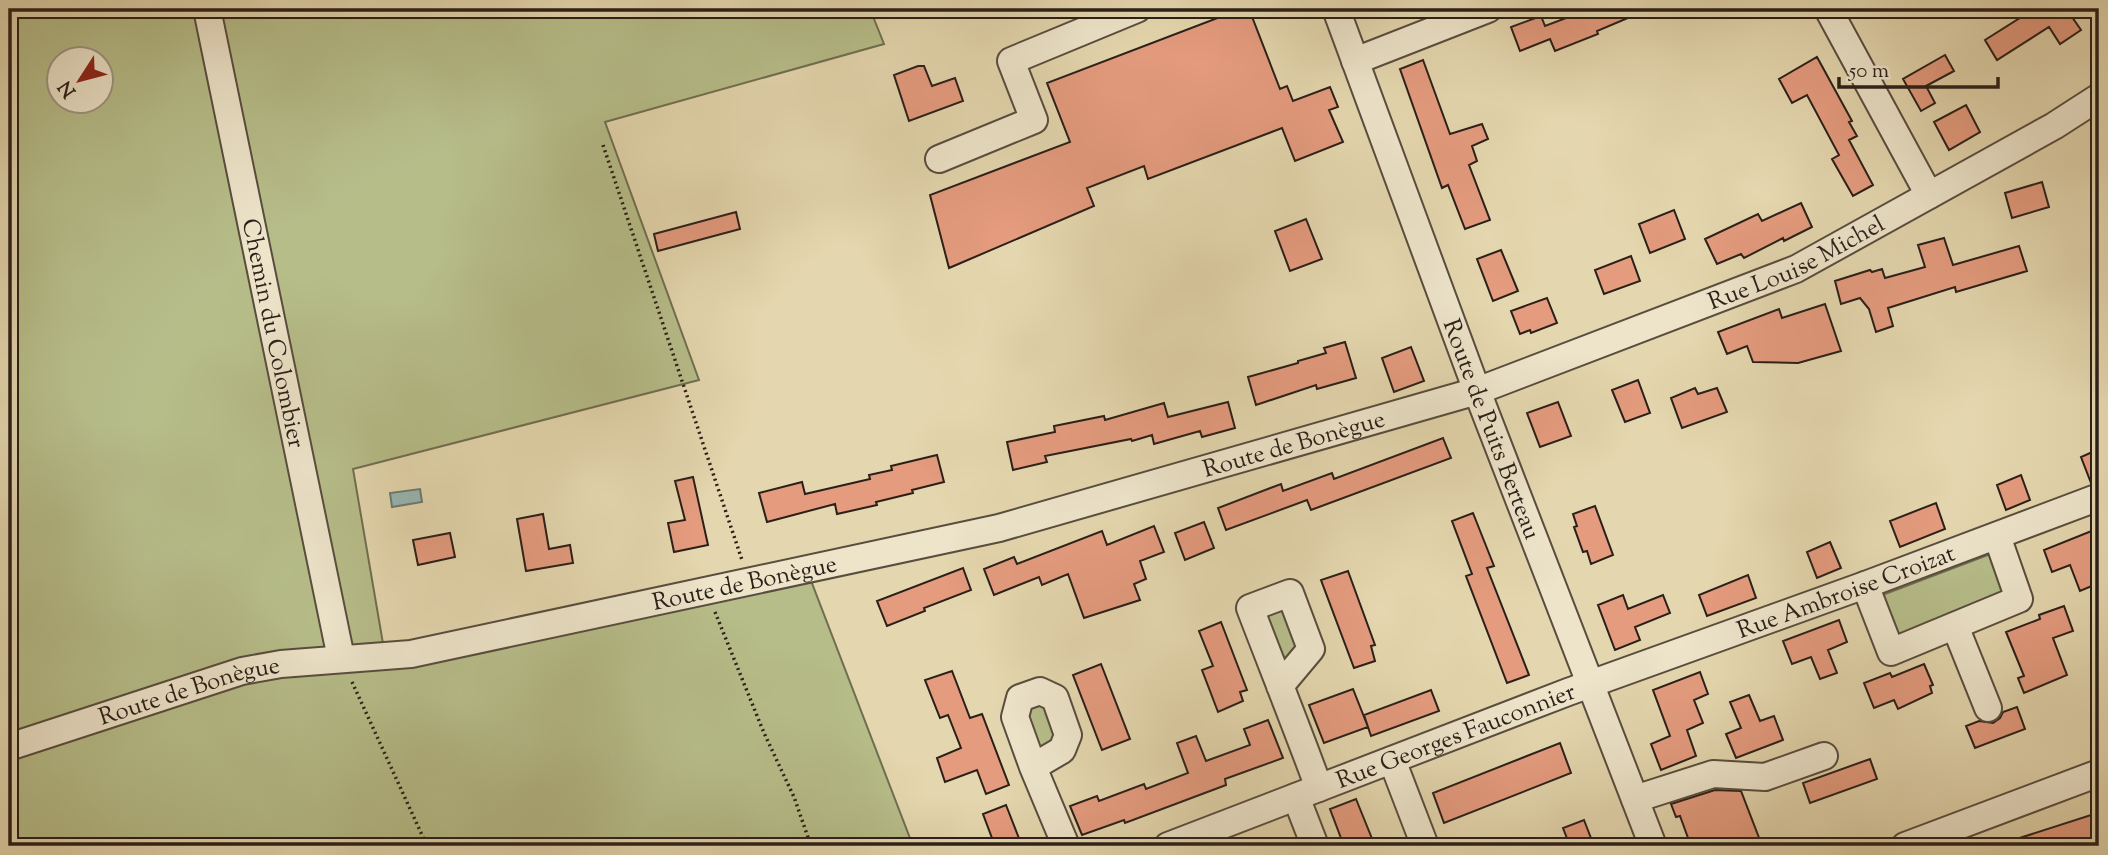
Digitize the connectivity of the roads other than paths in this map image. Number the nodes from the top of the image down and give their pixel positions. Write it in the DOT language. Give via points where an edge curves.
graph roads {
  1 [pos="207,9"];
  2 [pos="1138,9"];
  3 [pos="1336,9"];
  4 [pos="1488,9"];
  5 [pos="1835,20"];
  6 [pos="1355,61"];
  7 [pos="2099,97"];
  8 [pos="939,159"];
  9 [pos="1930,195"];
  10 [pos="1477,391"];
  11 [pos="2099,497"];
  12 [pos="1997,536"];
  13 [pos="1865,585"];
  14 [pos="1955,626"];
  15 [pos="341,658"];
  16 [pos="1591,684"];
  17 [pos="1280,686"];
  18 [pos="1987,708"];
  19 [pos="9,747"];
  20 [pos="1824,756"];
  21 [pos="1392,760"];
  22 [pos="1033,766"];
  23 [pos="2099,773"];
  24 [pos="1307,793"];
  25 [pos="1634,799"];
  26 [pos="1066,846"];
  27 [pos="1168,846"];
  28 [pos="1315,846"];
  29 [pos="1425,846"];
  30 [pos="1653,846"];
  31 [pos="1905,846"];
  1 -- 15 [label="street, Chemin du Colombier"];
  2 -- 8 [label="street" via="1011,61 1034,120"];
  3 -- 6 [label="street, Route de Puits Berteau"];
  4 -- 6 [label="street"];
  5 -- 9 [label="street"];
  6 -- 10 [label="street, Route de Puits Berteau"];
  7 -- 9 [label="street, Rue Louise Michel"];
  9 -- 10 [label="street, Rue Louise Michel" via="1796,269"];
  10 -- 15 [label="street, Route de Bonègue" via="999,528 411,654"];
  10 -- 16 [label="street, Route de Puits Berteau"];
  11 -- 12 [label="street, Rue Ambroise Croizat"];
  12 -- 13 [label="street, Rue Ambroise Croizat"];
  12 -- 14 [label="street" via="2019,599"];
  13 -- 14 [label="street" via="1891,652"];
  13 -- 16 [label="street, Rue Ambroise Croizat"];
  14 -- 18 [label="street"];
  15 -- 19 [label="street, Route de Bonègue" via="242,671"];
  16 -- 21 [label="street, Rue Georges Fauconnier"];
  16 -- 25 [label="street, Route de Puits Berteau"];
  17 -- 24 [label="street, Rue Georges Fauconnier"];
  20 -- 25 [label="street" via="1765,776 1713,774"];
  21 -- 24 [label="street, Rue Georges Fauconnier"];
  21 -- 29 [label="street"];
  22 -- 26 [label="street"];
  23 -- 31 [label="street"];
  24 -- 27 [label="street, Rue Georges Fauconnier"];
  24 -- 28 [label="street"];
  25 -- 30 [label="street, Route de Puits Berteau"];
}
